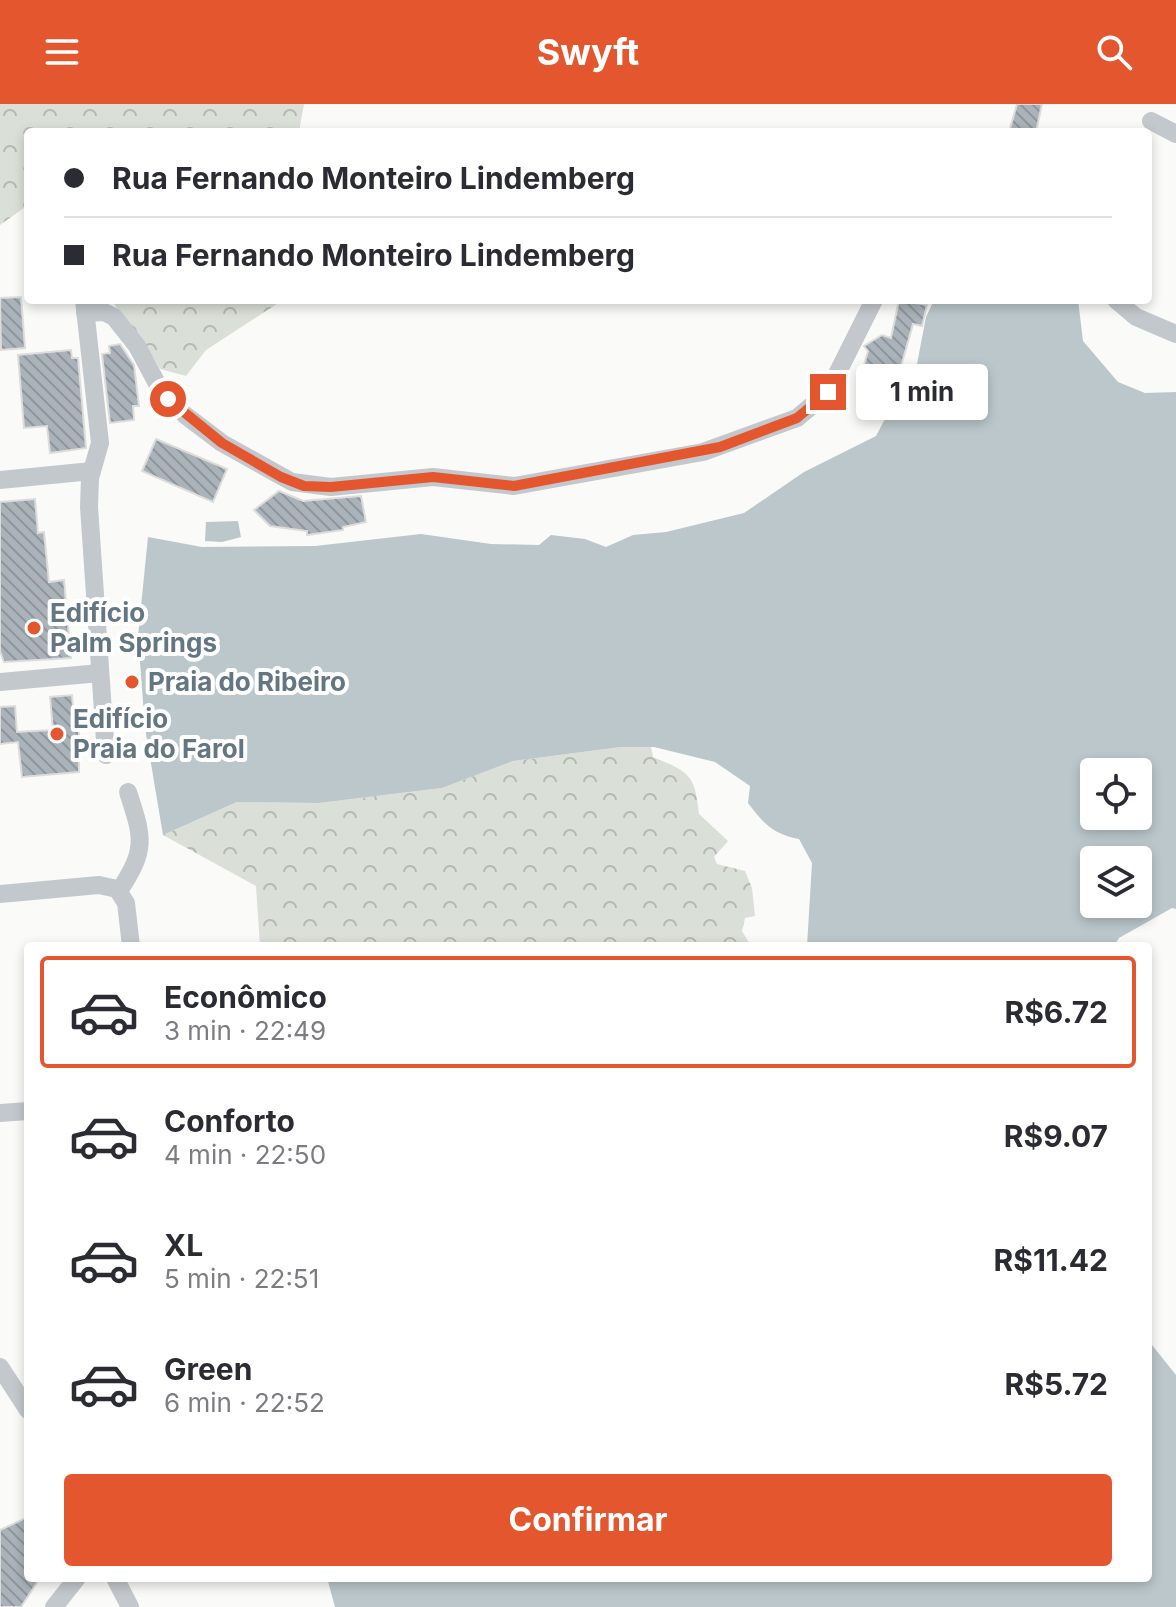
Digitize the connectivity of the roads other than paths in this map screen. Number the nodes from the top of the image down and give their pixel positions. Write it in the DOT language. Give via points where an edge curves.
graph roads {
  1 [pos="1151,121"];
  2 [pos="1176,134"];
  3 [pos="872,304"];
  4 [pos="1121,304"];
  5 [pos="84,306"];
  6 [pos="1176,334"];
  7 [pos="92,471"];
  8 [pos="0,480"];
  9 [pos="100,673"];
  10 [pos="0,682"];
  11 [pos="106,755"];
  12 [pos="128,792"];
  13 [pos="119,891"];
  14 [pos="0,894"];
  15 [pos="131,942"];
  16 [pos="24,1111"];
  17 [pos="0,1113"];
  18 [pos="0,1367"];
  19 [pos="24,1404"];
  20 [pos="74,1582"];
  21 [pos="117,1582"];
  22 [pos="54,1607"];
  23 [pos="130,1607"];
  1 -- 2 [label="street"];
  3 -- 5 [label="street" via="828,392 797,418 703,452 514,486 433,477 331,487 292,482 222,443 161,391 114,317"];
  4 -- 6 [label="street" via="1136,317"];
  5 -- 7 [label="street" via="100,443"];
  7 -- 8 [label="street"];
  7 -- 9 [label="street" via="89,529"];
  9 -- 10 [label="street"];
  9 -- 11 [label="street"];
  12 -- 13 [label="street" via="142,837 141,854"];
  13 -- 14 [label="street" via="99,885"];
  13 -- 15 [label="street" via="126,903"];
  16 -- 17 [label="street"];
  18 -- 19 [label="street"];
  20 -- 22 [label="street"];
  21 -- 23 [label="street"];
}
